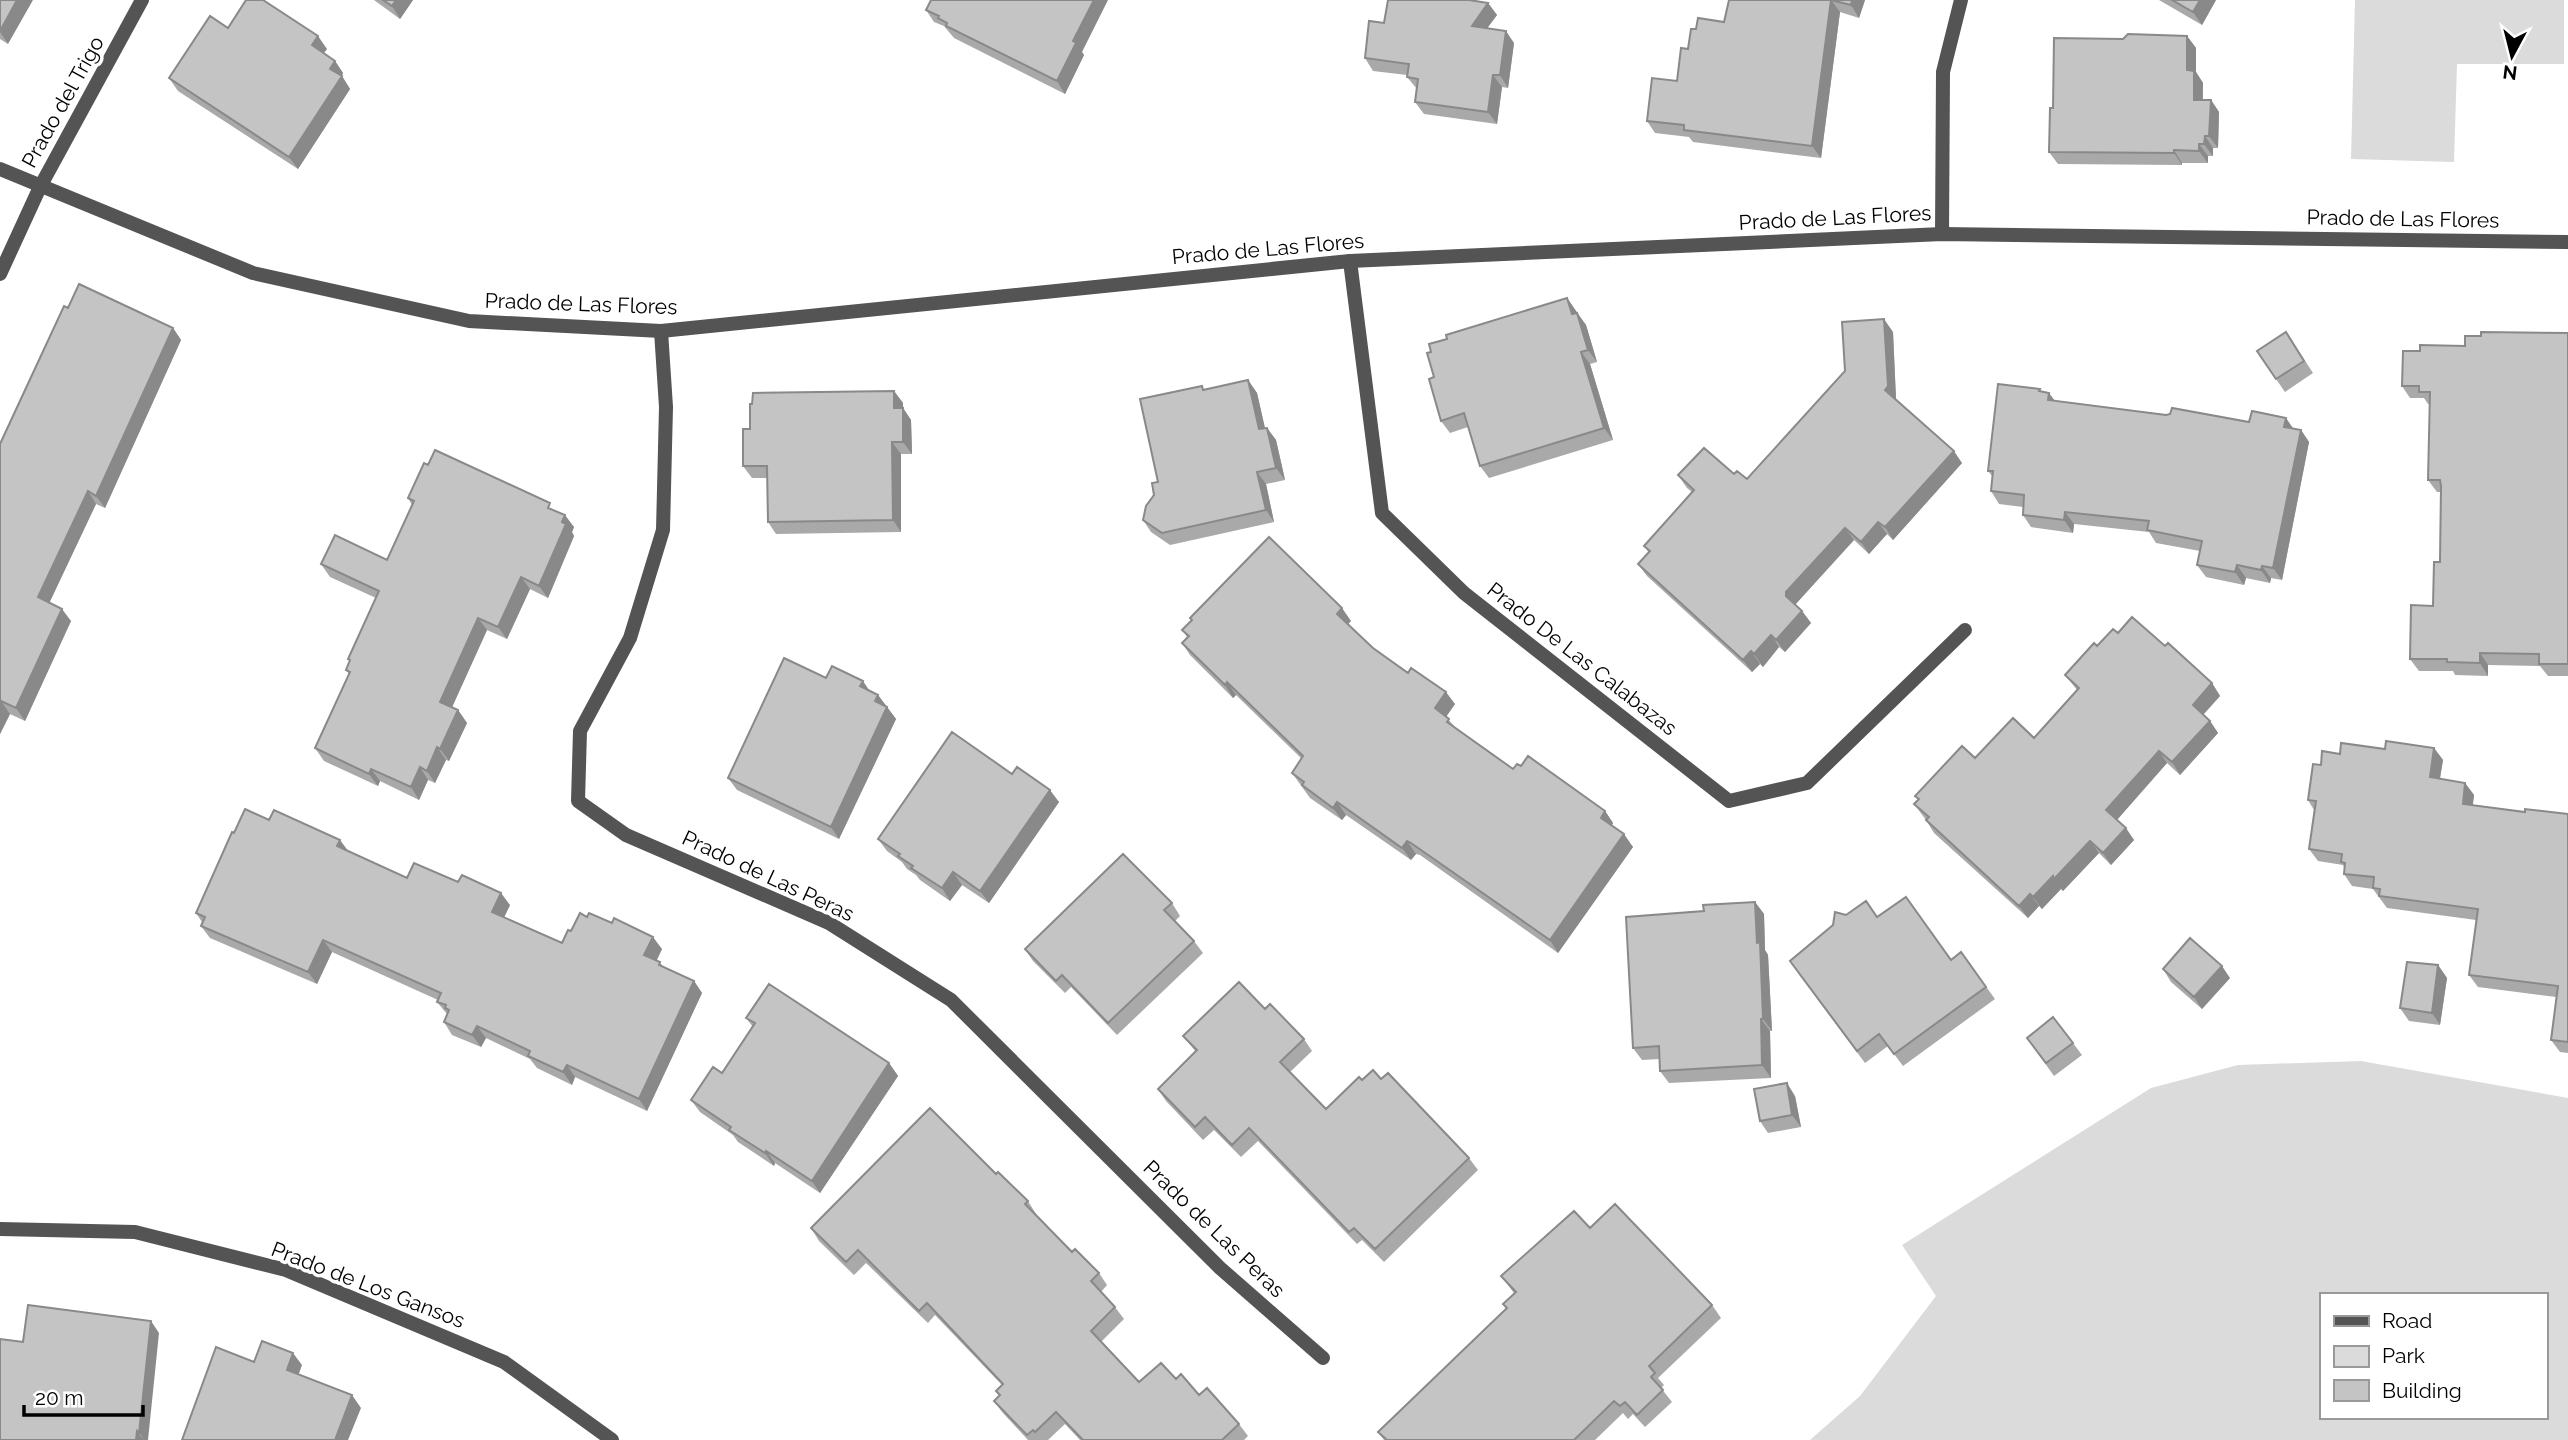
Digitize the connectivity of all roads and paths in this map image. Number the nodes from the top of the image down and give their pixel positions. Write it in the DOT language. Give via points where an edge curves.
graph roads {
  1 [pos="142,0"];
  2 [pos="1961,0"];
  3 [pos="0,169"];
  4 [pos="40,187"];
  5 [pos="1942,234"];
  6 [pos="2568,242"];
  7 [pos="1350,261"];
  8 [pos="0,274"];
  9 [pos="661,331"];
  10 [pos="1965,631"];
  11 [pos="0,1229"];
  12 [pos="1323,1358"];
  13 [pos="612,1440"];
  1 -- 4 [label="street, Prado del Trigo"];
  2 -- 5 [label="street" via="1943,72"];
  3 -- 4 [label="street, Prado de Las Flores"];
  4 -- 8 [label="street, Prado del Trigo"];
  4 -- 9 [label="street, Prado de Las Flores" via="253,273 469,321"];
  5 -- 6 [label="street, Prado de Las Flores"];
  5 -- 7 [label="street, Prado de Las Flores"];
  7 -- 9 [label="street, Prado de Las Flores"];
  7 -- 10 [label="street, Prado De Las Calabazas" via="1382,513 1464,593 1729,801 1807,783"];
  9 -- 12 [label="street, Prado de Las Peras" via="666,407 663,530 630,638 580,731 578,801 626,835 829,923 951,1000 1220,1268"];
  11 -- 13 [label="street, Prado de Los Gansos" via="135,1232 286,1270 505,1362"];
}
